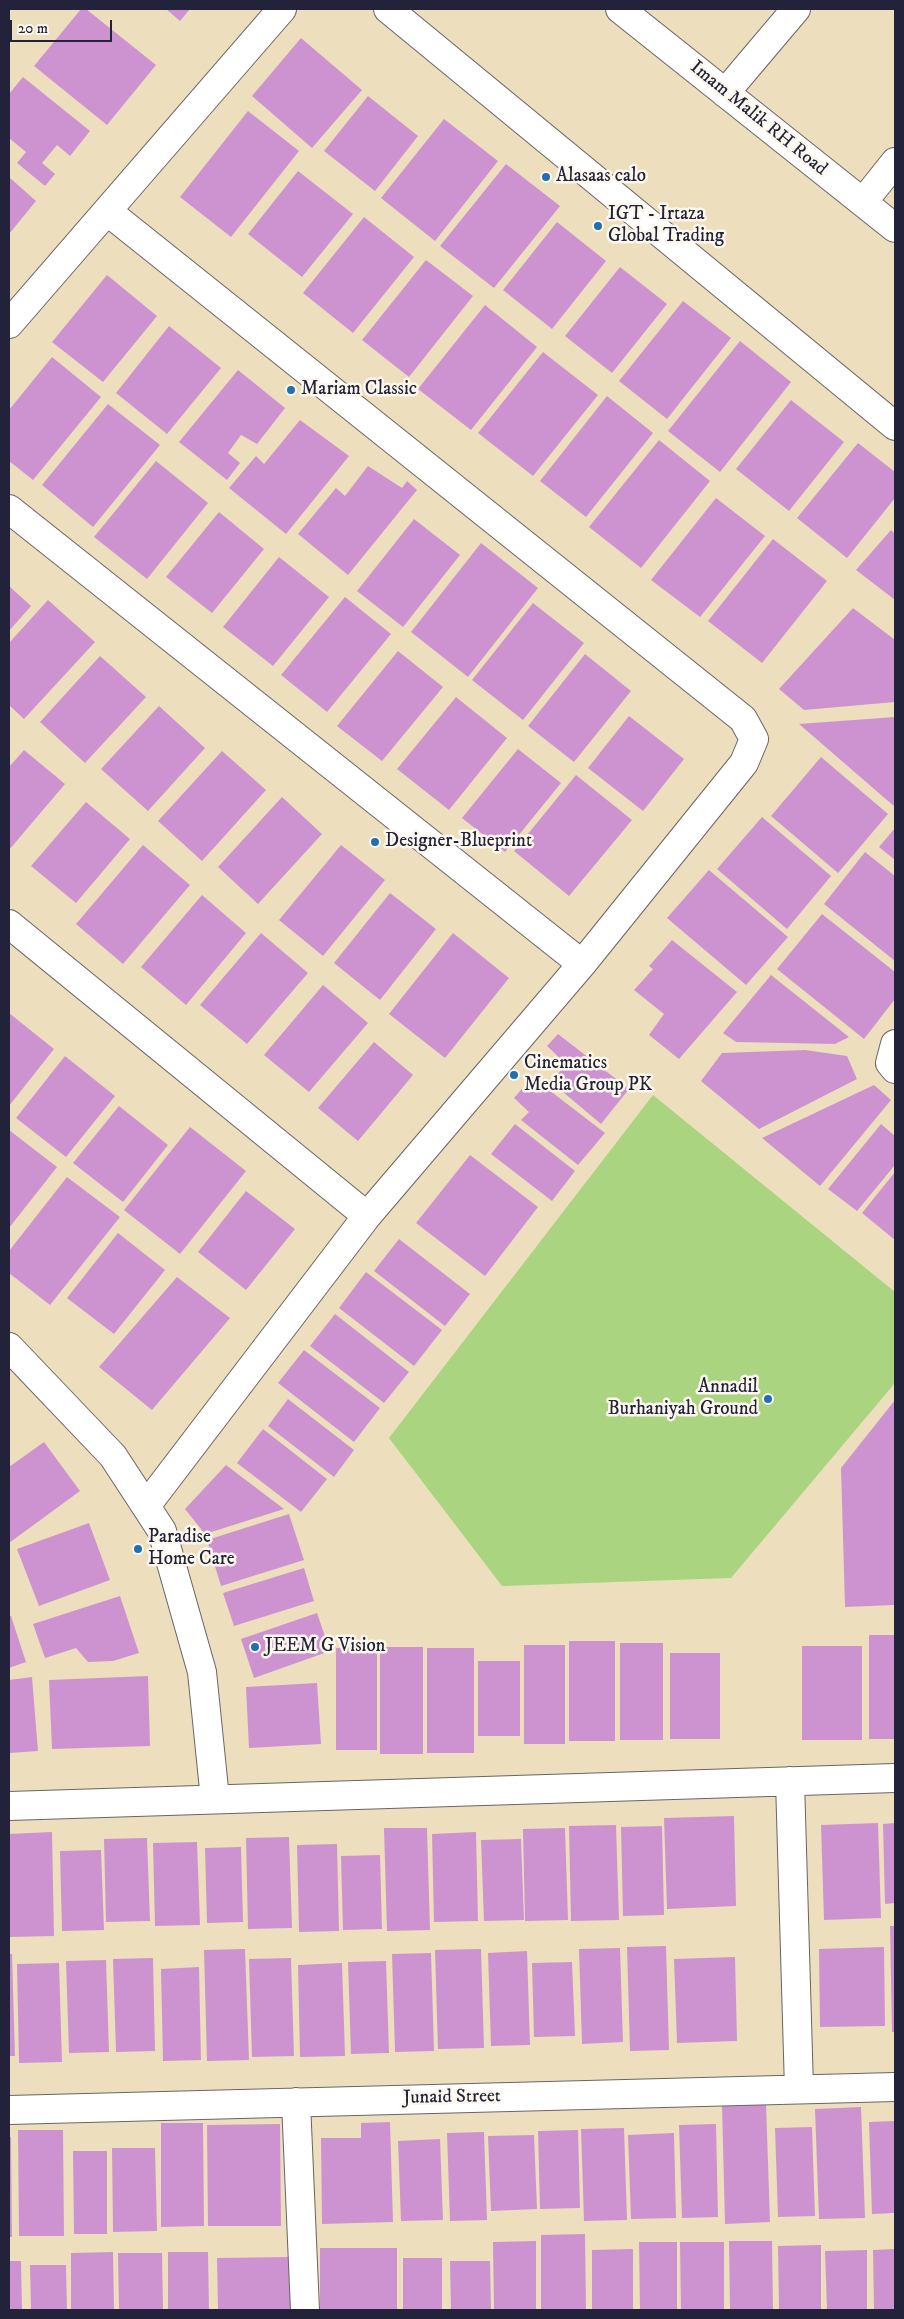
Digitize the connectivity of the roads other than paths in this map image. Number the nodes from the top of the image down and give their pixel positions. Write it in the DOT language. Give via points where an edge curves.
graph roads {
  1 [pos="282,9"];
  2 [pos="388,9"];
  3 [pos="622,9"];
  4 [pos="796,9"];
  5 [pos="726,93"];
  6 [pos="895,162"];
  7 [pos="862,202"];
  8 [pos="107,212"];
  9 [pos="895,228"];
  10 [pos="9,324"];
  11 [pos="895,426"];
  12 [pos="9,509"];
  13 [pos="9,924"];
  14 [pos="582,964"];
  15 [pos="895,1044"];
  16 [pos="895,1069"];
  17 [pos="367,1216"];
  18 [pos="9,1347"];
  19 [pos="146,1506"];
  20 [pos="895,1778"];
  21 [pos="790,1781"];
  22 [pos="215,1800"];
  23 [pos="9,1806"];
  24 [pos="895,2087"];
  25 [pos="799,2089"];
  26 [pos="296,2102"];
  27 [pos="9,2110"];
  28 [pos="305,2310"];
  1 -- 8 [label="street"];
  2 -- 11 [label="street"];
  3 -- 5 [label="street, Imam Malik RH Road"];
  4 -- 5 [label="street"];
  5 -- 7 [label="street, Imam Malik RH Road"];
  6 -- 7 [label="street"];
  7 -- 9 [label="street, Imam Malik RH Road"];
  8 -- 10 [label="street"];
  8 -- 14 [label="street" via="743,719 754,739 744,763"];
  12 -- 14 [label="street"];
  13 -- 17 [label="street"];
  14 -- 17 [label="street"];
  15 -- 16 [label="street" via="890,1063"];
  17 -- 19 [label="street"];
  18 -- 19 [label="street" via="113,1456"];
  19 -- 22 [label="street" via="162,1531 202,1672"];
  20 -- 21 [label="street"];
  21 -- 22 [label="street"];
  21 -- 25 [label="street"];
  22 -- 23 [label="street"];
  24 -- 25 [label="street, Junaid Street"];
  25 -- 26 [label="street, Junaid Street"];
  26 -- 27 [label="street, Junaid Street"];
  26 -- 28 [label="street"];
}
